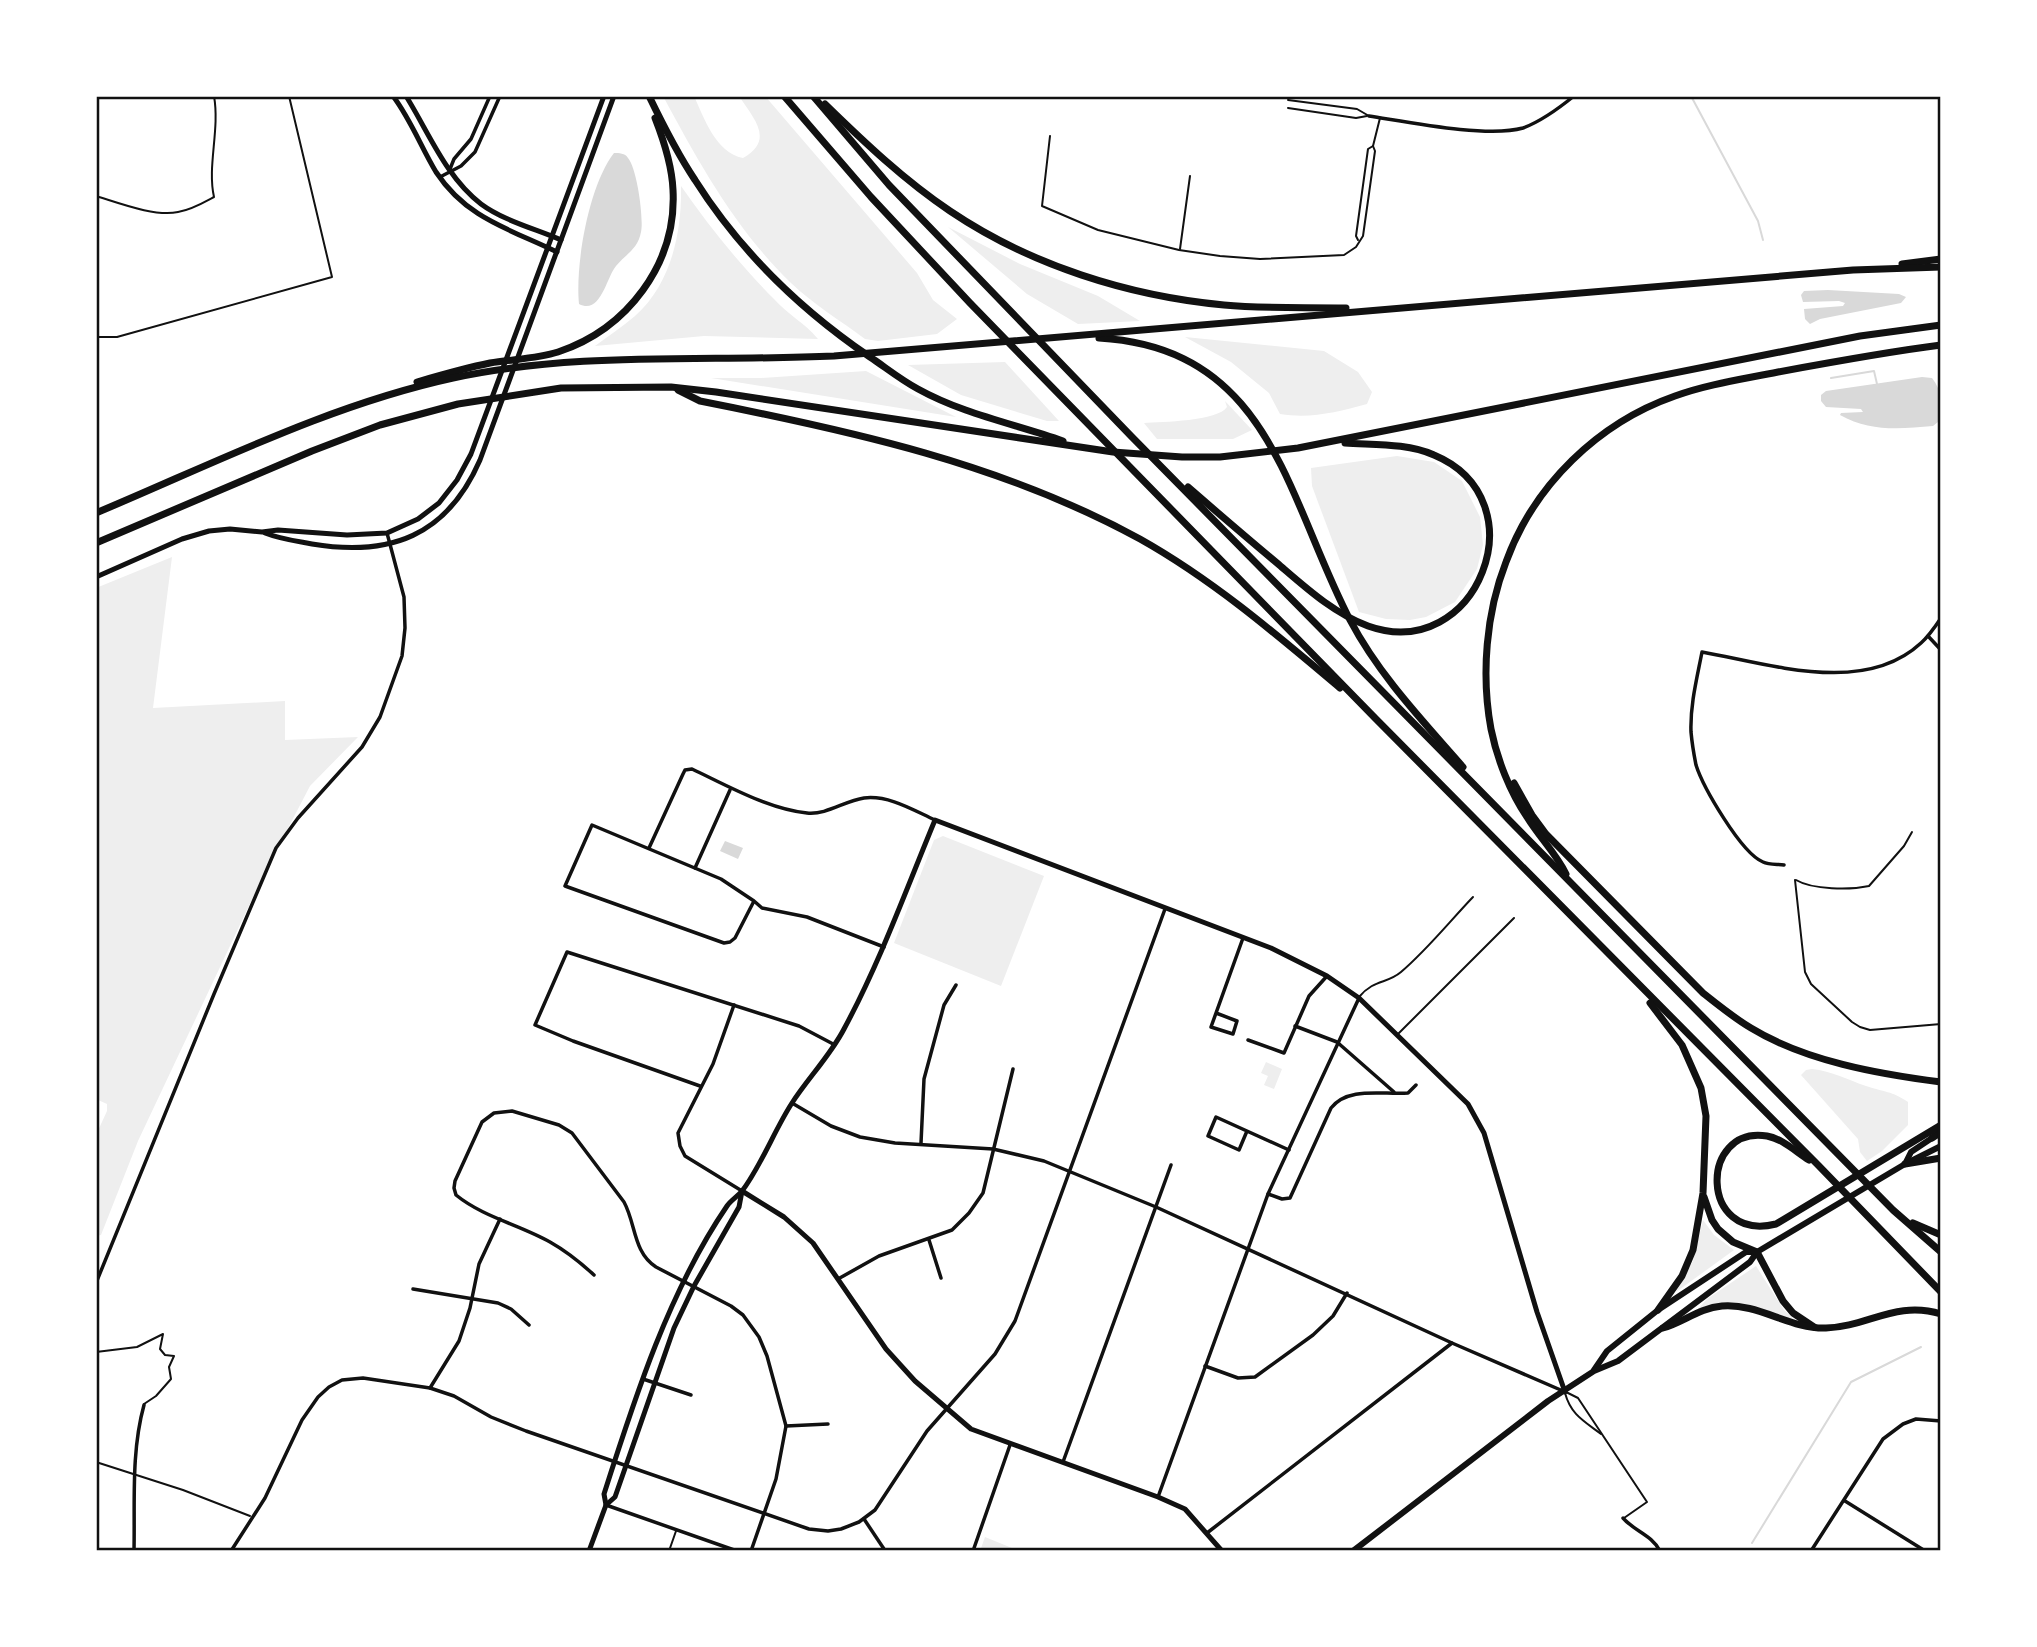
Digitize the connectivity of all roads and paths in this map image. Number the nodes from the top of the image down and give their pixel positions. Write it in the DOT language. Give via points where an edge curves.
graph roads {
  1 [pos="214,96"];
  2 [pos="289,96"];
  3 [pos="393,96"];
  4 [pos="406,96"];
  5 [pos="490,96"];
  6 [pos="500,96"];
  7 [pos="604,96"];
  8 [pos="614,96"];
  9 [pos="648,96"];
  10 [pos="784,96"];
  11 [pos="815,96"];
  12 [pos="1574,96"];
  13 [pos="1288,100"];
  14 [pos="1288,108"];
  15 [pos="1369,116"];
  16 [pos="1380,118"];
  17 [pos="1050,136"];
  18 [pos="1373,146"];
  19 [pos="449,170"];
  20 [pos="1190,176"];
  21 [pos="440,177"];
  22 [pos="96,196"];
  23 [pos="551,236"];
  24 [pos="561,240"];
  25 [pos="1359,241"];
  26 [pos="547,247"];
  27 [pos="1180,250"];
  28 [pos="557,252"];
  29 [pos="1941,260"];
  30 [pos="1941,267"];
  31 [pos="1853,270"];
  32 [pos="1378,310"];
  33 [pos="1941,325"];
  34 [pos="96,337"];
  35 [pos="1061,338"];
  36 [pos="1941,345"];
  37 [pos="671,387"];
  38 [pos="335,413"];
  39 [pos="1131,436"];
  40 [pos="1334,442"];
  41 [pos="1080,447"];
  42 [pos="96,513"];
  43 [pos="262,531"];
  44 [pos="387,533"];
  45 [pos="96,543"];
  46 [pos="390,545"];
  47 [pos="96,577"];
  48 [pos="1941,618"];
  49 [pos="1928,636"];
  50 [pos="1941,650"];
  51 [pos="1375,718"];
  52 [pos="1490,720"];
  53 [pos="731,789"];
  54 [pos="935,820"];
  55 [pos="1517,827"];
  56 [pos="1912,832"];
  57 [pos="649,848"];
  58 [pos="1784,865"];
  59 [pos="695,867"];
  60 [pos="1569,881"];
  61 [pos="1474,897"];
  62 [pos="754,901"];
  63 [pos="1165,909"];
  64 [pos="1514,918"];
  65 [pos="1243,938"];
  66 [pos="884,947"];
  67 [pos="1327,976"];
  68 [pos="1633,980"];
  69 [pos="956,985"];
  70 [pos="1359,998"];
  71 [pos="734,1005"];
  72 [pos="1216,1013"];
  73 [pos="1941,1024"];
  74 [pos="1295,1026"];
  75 [pos="1398,1034"];
  76 [pos="1248,1040"];
  77 [pos="1337,1042"];
  78 [pos="835,1045"];
  79 [pos="1013,1069"];
  80 [pos="1941,1082"];
  81 [pos="700,1086"];
  82 [pos="1416,1086"];
  83 [pos="1396,1094"];
  84 [pos="792,1103"];
  85 [pos="1941,1125"];
  86 [pos="1247,1131"];
  87 [pos="1941,1135"];
  88 [pos="1932,1138"];
  89 [pos="921,1143"];
  90 [pos="1941,1146"];
  91 [pos="993,1149"];
  92 [pos="1289,1150"];
  93 [pos="1941,1157"];
  94 [pos="1905,1164"];
  95 [pos="1171,1165"];
  96 [pos="1819,1166"];
  97 [pos="1071,1172"];
  98 [pos="742,1191"];
  99 [pos="1703,1193"];
  100 [pos="1268,1194"];
  101 [pos="1156,1206"];
  102 [pos="1893,1210"];
  103 [pos="500,1219"];
  104 [pos="1941,1235"];
  105 [pos="929,1240"];
  106 [pos="1248,1248"];
  107 [pos="1757,1252"];
  108 [pos="1941,1252"];
  109 [pos="594,1275"];
  110 [pos="941,1278"];
  111 [pos="838,1279"];
  112 [pos="684,1281"];
  113 [pos="96,1283"];
  114 [pos="694,1286"];
  115 [pos="413,1289"];
  116 [pos="1941,1292"];
  117 [pos="1347,1293"];
  118 [pos="472,1298"];
  119 [pos="1658,1310"];
  120 [pos="1941,1314"];
  121 [pos="529,1325"];
  122 [pos="1662,1328"];
  123 [pos="1815,1328"];
  124 [pos="1452,1343"];
  125 [pos="96,1352"];
  126 [pos="1205,1366"];
  127 [pos="1594,1371"];
  128 [pos="643,1379"];
  129 [pos="654,1383"];
  130 [pos="430,1388"];
  131 [pos="1564,1392"];
  132 [pos="691,1395"];
  133 [pos="144,1405"];
  134 [pos="947,1411"];
  135 [pos="1941,1421"];
  136 [pos="828,1424"];
  137 [pos="786,1426"];
  138 [pos="1603,1435"];
  139 [pos="1010,1445"];
  140 [pos="96,1462"];
  141 [pos="615,1462"];
  142 [pos="1063,1463"];
  143 [pos="626,1465"];
  144 [pos="135,1474"];
  145 [pos="1158,1497"];
  146 [pos="1845,1501"];
  147 [pos="606,1505"];
  148 [pos="764,1514"];
  149 [pos="253,1517"];
  150 [pos="1623,1518"];
  151 [pos="864,1519"];
  152 [pos="677,1530"];
  153 [pos="1208,1533"];
  154 [pos="884,1549"];
  155 [pos="1922,1549"];
  156 [pos="134,1551"];
  157 [pos="231,1551"];
  158 [pos="589,1551"];
  159 [pos="669,1551"];
  160 [pos="737,1551"];
  161 [pos="751,1551"];
  162 [pos="973,1551"];
  163 [pos="1222,1551"];
  164 [pos="1353,1551"];
  165 [pos="1660,1551"];
  166 [pos="1811,1551"];
  1 -- 22 [label="lane" via="215,197 173,213"];
  2 -- 34 [label="lane" via="332,277 117,337"];
  3 -- 21 [label="street"];
  4 -- 19 [label="street"];
  5 -- 19 [label="street" via="471,139"];
  6 -- 19 [label="street" via="475,152 461,166"];
  7 -- 23 [label="street"];
  8 -- 24 [label="street"];
  9 -- 38 [label="highway" via="670,167 671,225 650,280 625,312 609,327 557,352 452,372"];
  9 -- 41 [label="highway" via="683,161 724,221 773,278 838,335 918,389"];
  10 -- 51 [label="highway" via="970,303"];
  11 -- 32 [label="highway" via="891,167 950,211 1058,266 1123,288 1188,301"];
  11 -- 39 [label="highway" via="889,185"];
  12 -- 16 [label="street" via="1544,118 1508,131"];
  13 -- 15 [label="lane" via="1357,109"];
  14 -- 15 [label="lane"];
  15 -- 16 [label="street"];
  16 -- 18 [label="lane"];
  17 -- 27 [label="lane" via="1042,206 1098,230"];
  18 -- 25 [label="lane"];
  18 -- 25 [label="lane" via="1368,149"];
  19 -- 21 [label="street"];
  19 -- 23 [label="street" via="483,205"];
  20 -- 27 [label="lane"];
  21 -- 26 [label="street" via="474,213"];
  23 -- 24 [label="street"];
  23 -- 26 [label="street"];
  24 -- 28 [label="street"];
  25 -- 27 [label="lane" via="1344,255 1331,257 1260,258"];
  26 -- 28 [label="street"];
  26 -- 44 [label="street" via="468,463 447,494 418,519"];
  28 -- 46 [label="street" via="465,489 431,525"];
  29 -- 31 [label="highway"];
  30 -- 31 [label="highway"];
  31 -- 32 [label="highway"];
  32 -- 35 [label="highway"];
  33 -- 40 [label="highway" via="1860,336"];
  35 -- 38 [label="highway" via="834,356 531,366 453,378"];
  35 -- 55 [label="highway" via="1132,342 1170,354 1206,373 1238,399 1273,448 1349,619 1371,655"];
  36 -- 52 [label="highway" via="1842,359 1697,389 1638,412 1587,447 1534,506 1509,552 1488,643"];
  37 -- 41 [label="highway"];
  37 -- 45 [label="highway" via="561,388 414,415 312,451"];
  37 -- 51 [label="highway" via="700,401 859,434 963,463 1108,523 1230,597"];
  38 -- 42 [label="highway"];
  39 -- 40 [label="highway" via="1334,609 1386,630 1414,629 1441,620 1470,596 1489,554 1489,526 1476,491 1458,469 1416,449"];
  39 -- 55 [label="highway"];
  40 -- 41 [label="highway" via="1256,454 1182,457"];
  43 -- 44 [label="street"];
  43 -- 46 [label="street" via="327,547"];
  43 -- 47 [label="street" via="202,533"];
  44 -- 46 [label="street"];
  46 -- 113 [label="street" via="404,597 405,637 380,717 362,747 276,848"];
  48 -- 49 [label="street"];
  49 -- 50 [label="street"];
  49 -- 58 [label="street" via="1903,656 1872,670 1837,674 1702,652 1691,735 1704,785 1749,852 1762,862"];
  51 -- 68 [label="highway"];
  52 -- 60 [label="highway" via="1515,796"];
  52 -- 80 [label="highway" via="1520,795 1546,834 1712,999 1751,1028 1801,1052"];
  53 -- 54 [label="street" via="810,813 864,798 888,799"];
  53 -- 57 [label="street" via="692,769 685,771"];
  53 -- 59 [label="street"];
  54 -- 63 [label="street"];
  54 -- 66 [label="street"];
  55 -- 60 [label="highway"];
  56 -- 73 [label="lane" via="1869,886 1815,887 1795,880 1805,972 1811,984 1860,1027"];
  57 -- 59 [label="street"];
  57 -- 62 [label="street" via="592,825 565,886 724,943 735,938"];
  59 -- 62 [label="street"];
  60 -- 102 [label="highway"];
  61 -- 70 [label="lane" via="1399,975 1377,982"];
  62 -- 66 [label="street" via="762,908 807,917"];
  63 -- 65 [label="street"];
  63 -- 97 [label="street"];
  64 -- 75 [label="lane"];
  65 -- 67 [label="street"];
  65 -- 72 [label="street"];
  66 -- 78 [label="street"];
  67 -- 70 [label="street"];
  67 -- 74 [label="street" via="1308,996"];
  68 -- 96 [label="highway"];
  68 -- 99 [label="highway" via="1682,1045 1701,1088 1706,1116"];
  69 -- 89 [label="street" via="944,1005 924,1079"];
  70 -- 75 [label="street"];
  70 -- 77 [label="street"];
  71 -- 78 [label="street" via="799,1026"];
  71 -- 81 [label="street"];
  71 -- 81 [label="street" via="567,952 535,1025"];
  72 -- 72 [label="street" via="1211,1027 1233,1034 1237,1021"];
  74 -- 76 [label="street" via="1284,1053"];
  74 -- 77 [label="street"];
  75 -- 131 [label="street" via="1468,1104 1484,1133"];
  77 -- 83 [label="street"];
  77 -- 92 [label="street"];
  78 -- 84 [label="street"];
  79 -- 91 [label="street"];
  81 -- 98 [label="street" via="678,1133 680,1146 697,1166"];
  82 -- 83 [label="street" via="1408,1093"];
  83 -- 100 [label="street" via="1362,1093 1337,1099 1290,1198"];
  84 -- 89 [label="street" via="860,1137"];
  84 -- 98 [label="street"];
  85 -- 96 [label="highway" via="1776,1224 1742,1222 1720,1200 1716,1185 1719,1164 1727,1151 1754,1136 1770,1136"];
  86 -- 86 [label="street" via="1216,1117 1208,1136 1239,1150"];
  86 -- 92 [label="street"];
  87 -- 88 [label="highway"];
  88 -- 94 [label="main road" via="1910,1152"];
  89 -- 91 [label="street"];
  90 -- 94 [label="main road"];
  91 -- 97 [label="street"];
  91 -- 105 [label="street" via="983,1193 969,1213 952,1230"];
  92 -- 100 [label="street"];
  93 -- 94 [label="highway"];
  94 -- 107 [label="main road"];
  95 -- 101 [label="street"];
  96 -- 116 [label="highway"];
  97 -- 101 [label="street"];
  97 -- 134 [label="street" via="1015,1321 995,1354"];
  98 -- 111 [label="street" via="801,1231"];
  98 -- 112 [label="street" via="728,1204"];
  98 -- 114 [label="street" via="739,1208"];
  99 -- 107 [label="highway" via="1718,1229"];
  99 -- 119 [label="highway" via="1689,1262"];
  100 -- 106 [label="street"];
  101 -- 106 [label="street"];
  101 -- 142 [label="street"];
  102 -- 104 [label="highway"];
  102 -- 108 [label="highway"];
  103 -- 109 [label="street" via="549,1241"];
  103 -- 112 [label="street" via="460,1198 453,1186 482,1122 494,1113 508,1111 559,1125 576,1136 624,1202 642,1255"];
  103 -- 118 [label="street" via="482,1254"];
  105 -- 110 [label="street"];
  105 -- 111 [label="street" via="879,1256"];
  106 -- 117 [label="street"];
  106 -- 126 [label="street"];
  107 -- 119 [label="main road" via="1746,1252"];
  107 -- 122 [label="main road"];
  107 -- 123 [label="highway" via="1788,1307"];
  111 -- 134 [label="street" via="886,1349"];
  112 -- 114 [label="street"];
  112 -- 128 [label="street"];
  114 -- 129 [label="street"];
  114 -- 137 [label="street" via="743,1315 754,1330 767,1356"];
  115 -- 118 [label="street"];
  117 -- 124 [label="street"];
  117 -- 126 [label="street" via="1333,1316 1313,1335 1255,1377 1238,1378"];
  118 -- 121 [label="street" via="511,1309"];
  118 -- 130 [label="street" via="459,1341"];
  119 -- 127 [label="main road" via="1607,1350"];
  120 -- 123 [label="highway" via="1900,1310"];
  122 -- 123 [label="highway" via="1702,1310 1730,1306"];
  122 -- 127 [label="main road" via="1618,1361"];
  124 -- 131 [label="street"];
  124 -- 153 [label="street"];
  125 -- 133 [label="lane" via="137,1347 163,1334 160,1349 174,1356 169,1367 171,1379"];
  126 -- 145 [label="street"];
  127 -- 131 [label="main road"];
  128 -- 129 [label="street"];
  128 -- 141 [label="street"];
  129 -- 132 [label="street"];
  129 -- 143 [label="street"];
  130 -- 141 [label="street" via="507,1424"];
  130 -- 149 [label="street" via="363,1378 329,1387 302,1420"];
  131 -- 138 [label="lane" via="1578,1398"];
  131 -- 138 [label="lane" via="1578,1419"];
  131 -- 164 [label="main road"];
  133 -- 144 [label="street" via="137,1431"];
  134 -- 139 [label="street" via="971,1429"];
  134 -- 151 [label="street" via="927,1431 883,1500"];
  135 -- 146 [label="street" via="1916,1419 1883,1439"];
  136 -- 137 [label="street"];
  137 -- 148 [label="street" via="778,1473"];
  138 -- 150 [label="lane" via="1647,1502"];
  139 -- 142 [label="street"];
  139 -- 162 [label="street"];
  140 -- 144 [label="lane"];
  141 -- 143 [label="street"];
  141 -- 147 [label="street" via="604,1494"];
  142 -- 145 [label="street"];
  143 -- 147 [label="street" via="615,1497"];
  143 -- 148 [label="street"];
  144 -- 149 [label="lane"];
  144 -- 156 [label="street"];
  145 -- 153 [label="street" via="1185,1509"];
  146 -- 155 [label="street"];
  146 -- 166 [label="street"];
  147 -- 152 [label="street"];
  147 -- 158 [label="street"];
  148 -- 151 [label="street" via="821,1531"];
  148 -- 161 [label="street"];
  149 -- 157 [label="street"];
  150 -- 165 [label="street"];
  151 -- 154 [label="street"];
  152 -- 159 [label="lane"];
  152 -- 160 [label="street"];
  153 -- 163 [label="street"];
}
